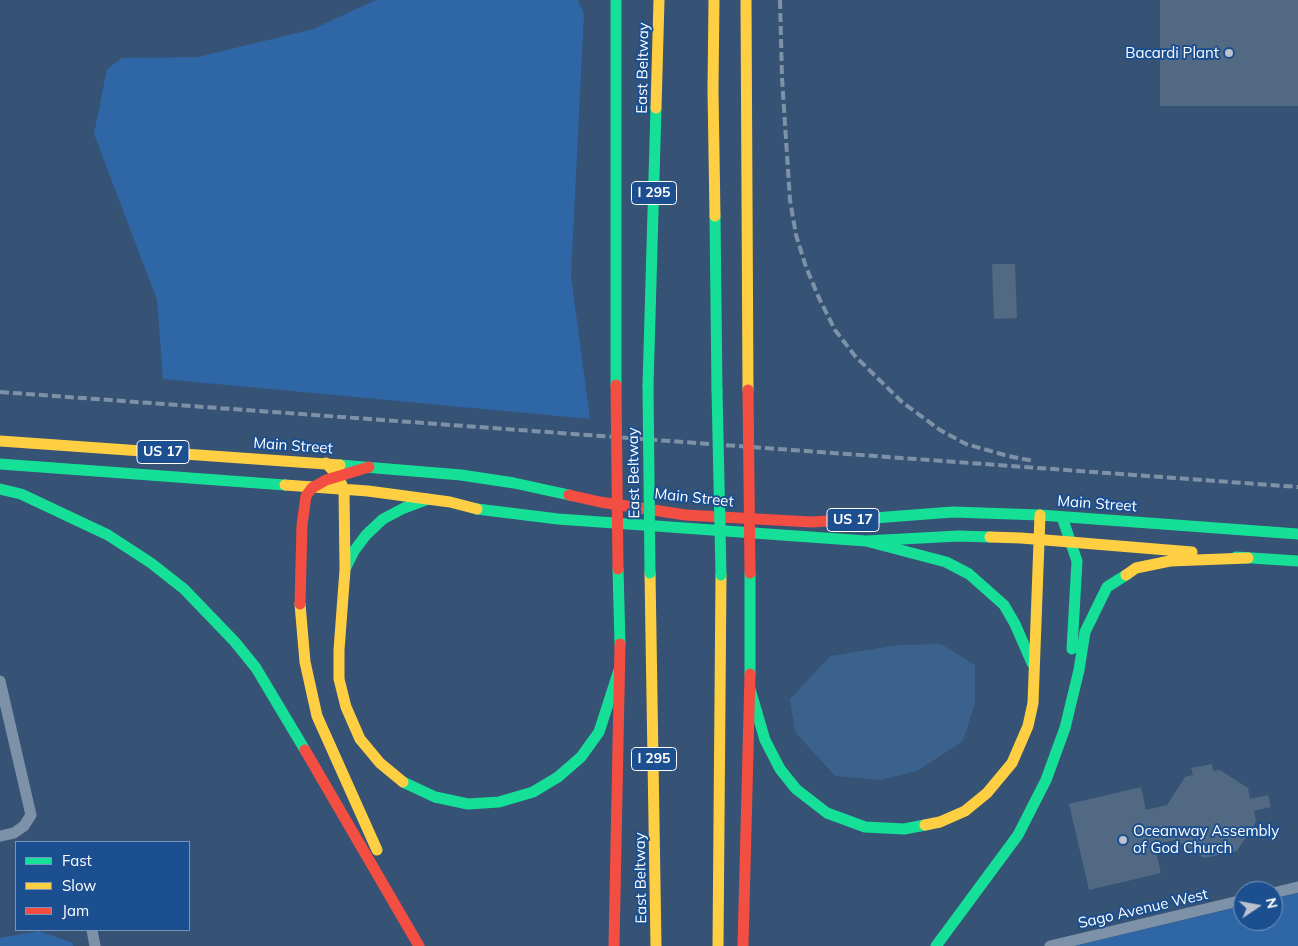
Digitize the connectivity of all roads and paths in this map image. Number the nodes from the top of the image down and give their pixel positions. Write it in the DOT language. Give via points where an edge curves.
graph roads {
  1 [pos="616,0"];
  2 [pos="659,0"];
  3 [pos="714,0"];
  4 [pos="746,0"];
  5 [pos="0,441"];
  6 [pos="0,464"];
  7 [pos="326,464"];
  8 [pos="369,467"];
  9 [pos="337,475"];
  10 [pos="312,488"];
  11 [pos="344,489"];
  12 [pos="0,490"];
  13 [pos="428,499"];
  14 [pos="1040,515"];
  15 [pos="1062,517"];
  16 [pos="1298,534"];
  17 [pos="1040,539"];
  18 [pos="866,541"];
  19 [pos="1070,541"];
  20 [pos="1248,558"];
  21 [pos="1298,561"];
  22 [pos="345,570"];
  23 [pos="1034,669"];
  24 [pos="619,670"];
  25 [pos="0,681"];
  26 [pos="750,689"];
  27 [pos="1065,728"];
  28 [pos="0,836"];
  29 [pos="1298,887"];
  30 [pos="1283,891"];
  31 [pos="1233,902"];
  32 [pos="92,931"];
  33 [pos="95,946"];
  34 [pos="419,946"];
  35 [pos="614,946"];
  36 [pos="656,946"];
  37 [pos="718,946"];
  38 [pos="743,946"];
  39 [pos="936,946"];
  40 [pos="1050,946"];
  1 -- 24 [label="main road, bridge"];
  2 -- 36 [label="main road, East Beltway / I 295, bridge" via="648,386"];
  3 -- 37 [label="main road, bridge" via="720,576"];
  4 -- 26 [label="main road, bridge"];
  5 -- 7 [label="main road, Main Street / US 17"];
  6 -- 10 [label="main road, Main Street / US 17"];
  7 -- 8 [label="main road, Main Street / US 17"];
  7 -- 9 [label="main road"];
  8 -- 9 [label="main road"];
  8 -- 14 [label="main road, Main Street / US 17" via="514,483 600,502 686,515 811,522 953,512"];
  9 -- 10 [label="main road"];
  9 -- 11 [label="main road"];
  10 -- 11 [label="main road, Main Street / US 17"];
  10 -- 34 [label="main road" via="306,496 302,525 300,615 305,662 317,716"];
  11 -- 13 [label="main road, Main Street / US 17"];
  11 -- 22 [label="main road"];
  12 -- 34 [label="main road" via="21,494 65,514 151,563 184,589 235,642 283,711"];
  13 -- 18 [label="main road, Main Street / US 17" via="483,510 558,519"];
  13 -- 22 [label="main road" via="383,519 354,551"];
  14 -- 15 [label="main road, Main Street / US 17"];
  14 -- 17 [label="main road"];
  15 -- 16 [label="main road, Main Street / US 17"];
  15 -- 19 [label="main road"];
  17 -- 18 [label="main road, Main Street / US 17" via="958,536"];
  17 -- 19 [label="main road, Main Street / US 17"];
  17 -- 23 [label="main road"];
  18 -- 23 [label="main road" via="946,562 969,574 1004,605"];
  19 -- 20 [label="main road, Main Street / US 17"];
  19 -- 27 [label="main road" via="1077,562"];
  20 -- 21 [label="main road, Main Street / US 17"];
  20 -- 27 [label="main road" via="1170,561 1136,568 1107,587 1085,632"];
  22 -- 24 [label="main road" via="339,680 346,707 360,739 380,764 400,781 435,797 468,804 499,802 533,792 558,777 581,757 599,732"];
  23 -- 26 [label="main road" via="1033,703 1028,726 1012,763 1001,778 965,811 940,822 904,829 865,827 826,812 796,789 780,769 765,740"];
  24 -- 35 [label="main road"];
  25 -- 28 [label="street" via="30,815 24,826 14,833"];
  26 -- 38 [label="main road"];
  27 -- 39 [label="main road" via="1046,780 1018,835"];
  29 -- 30 [label="street"];
  31 -- 40 [label="street, Sago Avenue West"];
  32 -- 33 [label="street"];
}
